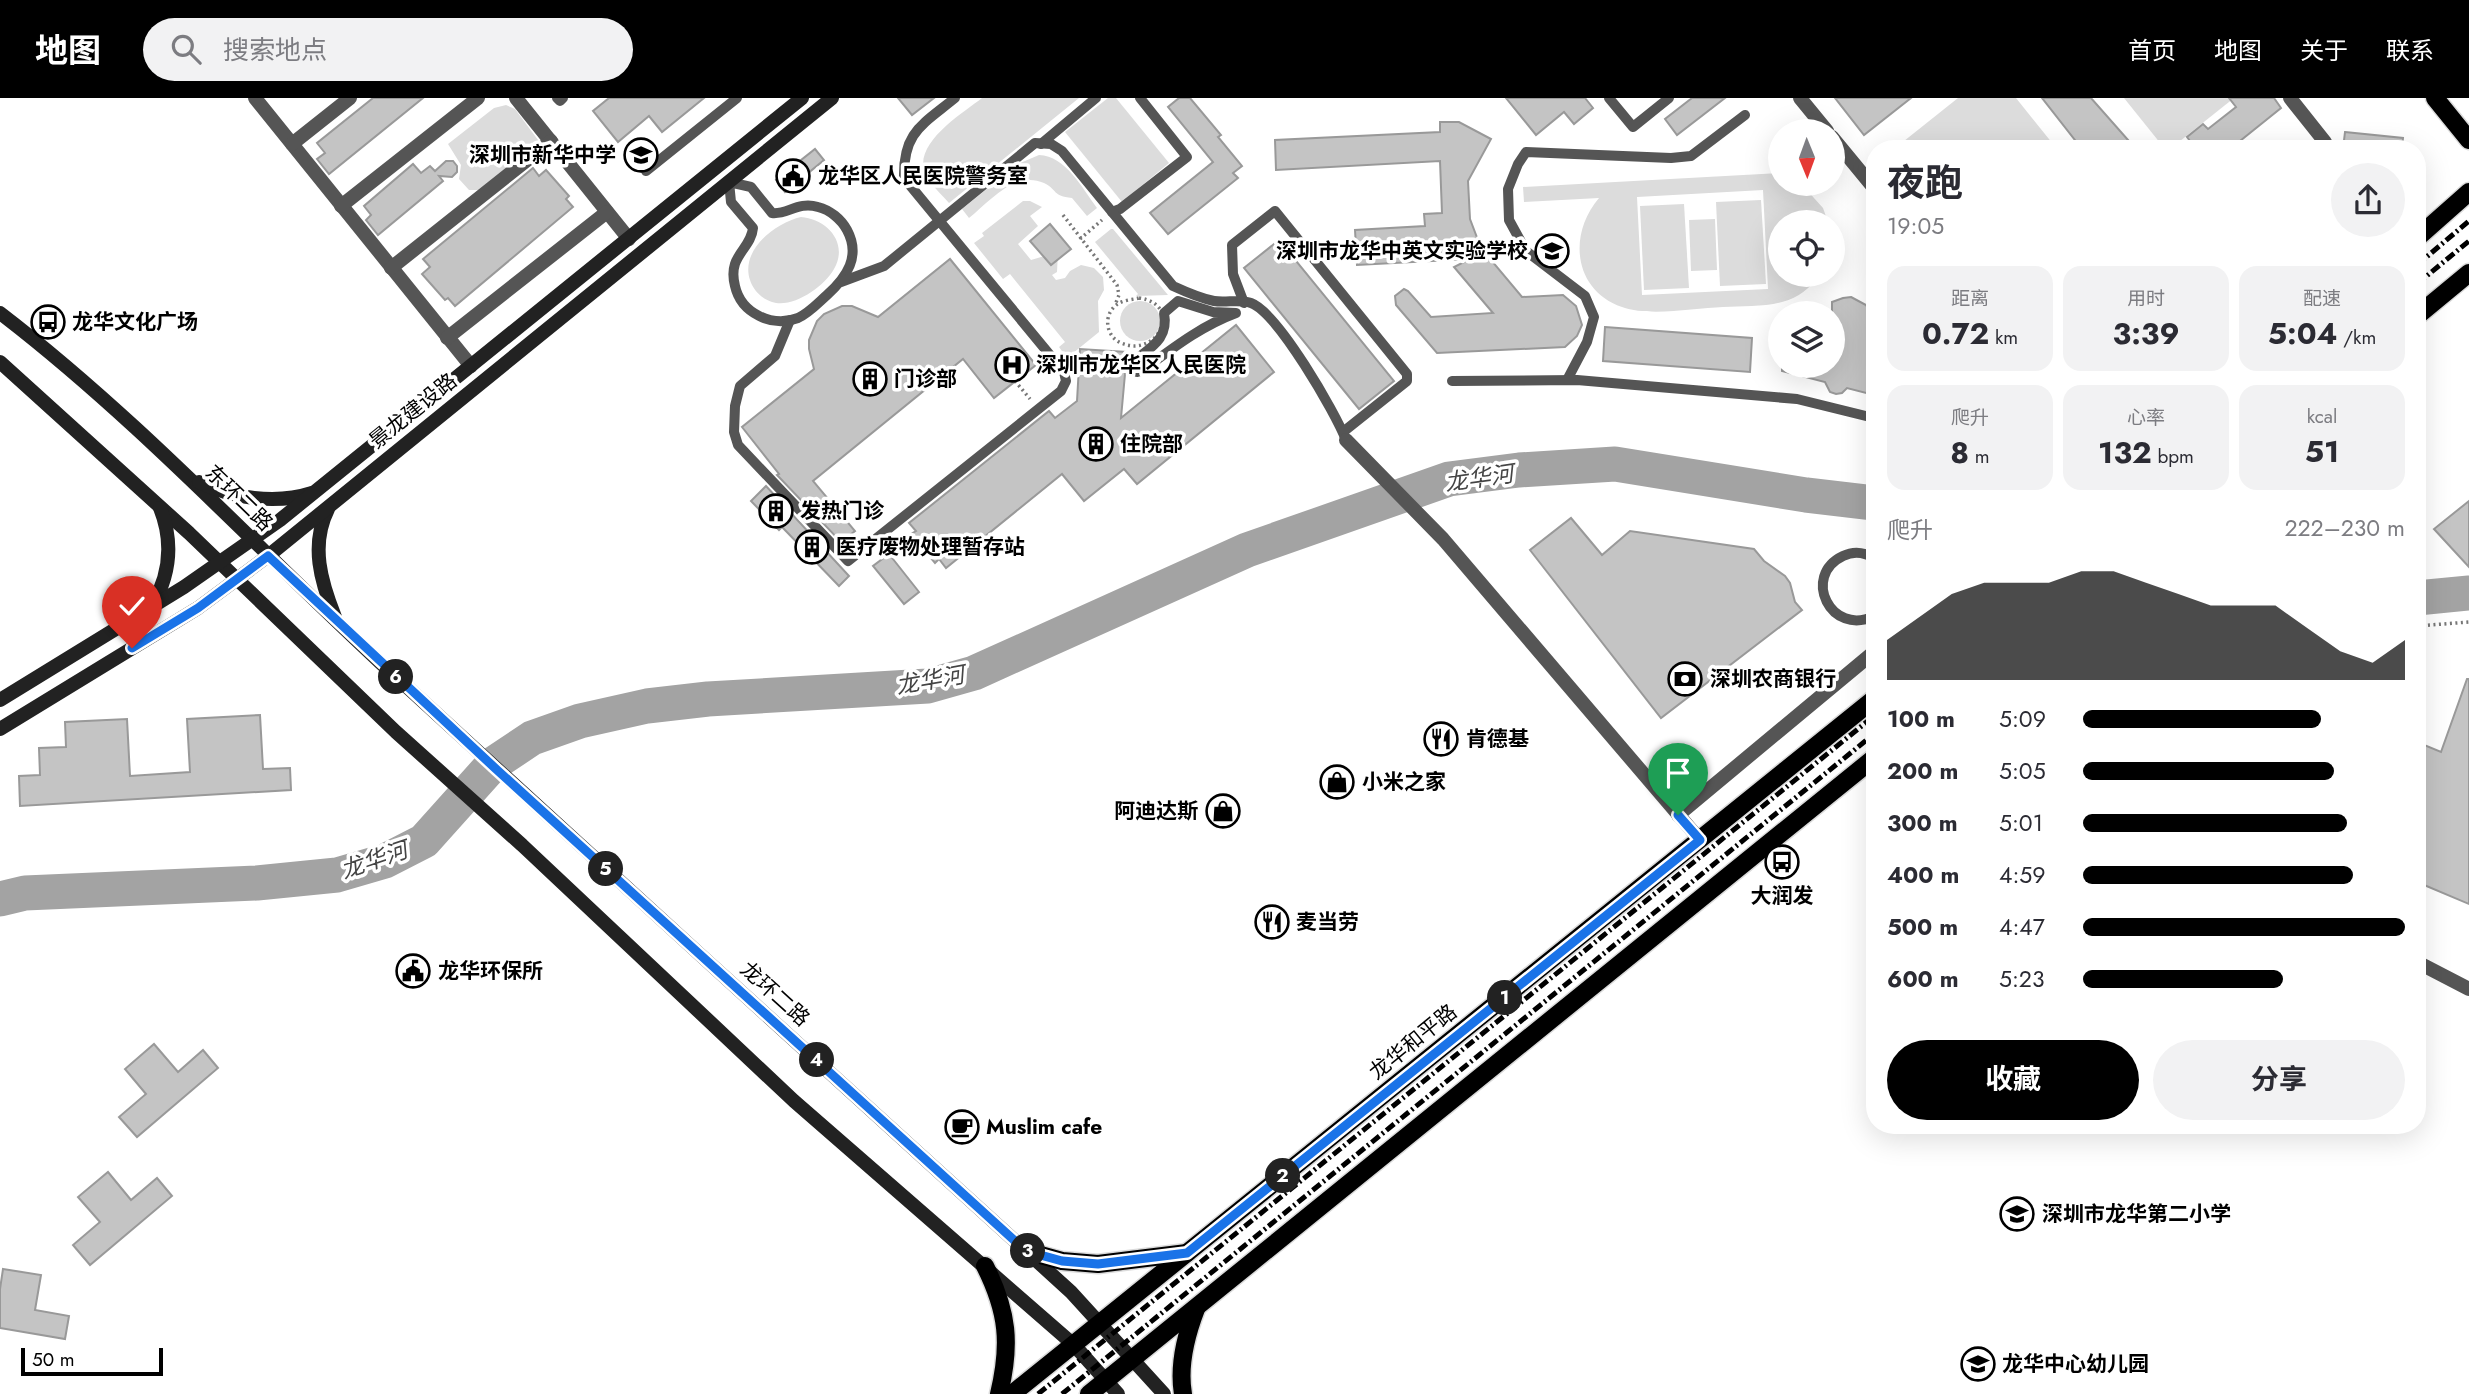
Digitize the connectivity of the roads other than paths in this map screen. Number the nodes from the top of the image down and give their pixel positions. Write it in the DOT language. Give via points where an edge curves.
graph roads {
  1 [pos="255,98"];
  2 [pos="350,98"];
  3 [pos="478,98"];
  4 [pos="516,98"];
  5 [pos="557,98"];
  6 [pos="563,98"];
  7 [pos="737,98"];
  8 [pos="802,98"];
  9 [pos="832,98"];
  10 [pos="955,98"];
  11 [pos="1096,98"];
  12 [pos="1140,98"];
  13 [pos="1609,98"];
  14 [pos="1669,98"];
  15 [pos="1800,98"];
  16 [pos="2290,98"];
  17 [pos="2435,98"];
  18 [pos="1745,115"];
  19 [pos="1818,119"];
  20 [pos="2469,139"];
  21 [pos="2323,140"];
  22 [pos="551,141"];
  23 [pos="292,144"];
  24 [pos="1041,144"];
  25 [pos="1845,153"];
  26 [pos="646,171"];
  27 [pos="1866,178"];
  28 [pos="729,182"];
  29 [pos="2469,192"];
  30 [pos="341,206"];
  31 [pos="607,212"];
  32 [pos="1112,212"];
  33 [pos="940,221"];
  34 [pos="2426,230"];
  35 [pos="629,239"];
  36 [pos="391,268"];
  37 [pos="2469,273"];
  38 [pos="841,282"];
  39 [pos="1178,301"];
  40 [pos="1244,303"];
  41 [pos="2426,309"];
  42 [pos="0,313"];
  43 [pos="790,320"];
  44 [pos="447,338"];
  45 [pos="0,362"];
  46 [pos="471,366"];
  47 [pos="1567,380"];
  48 [pos="1452,381"];
  49 [pos="1866,416"];
  50 [pos="1344,436"];
  51 [pos="186,476"];
  52 [pos="316,492"];
  53 [pos="330,505"];
  54 [pos="160,507"];
  55 [pos="253,540"];
  56 [pos="1866,555"];
  57 [pos="268,556"];
  58 [pos="219,564"];
  59 [pos="235,580"];
  60 [pos="151,608"];
  61 [pos="1866,620"];
  62 [pos="337,622"];
  63 [pos="1866,659"];
  64 [pos="0,700"];
  65 [pos="1866,711"];
  66 [pos="442,719"];
  67 [pos="0,729"];
  68 [pos="1866,764"];
  69 [pos="1678,815"];
  70 [pos="1700,840"];
  71 [pos="2426,967"];
  72 [pos="2469,989"];
  73 [pos="1026,1251"];
  74 [pos="1187,1253"];
  75 [pos="985,1266"];
  76 [pos="1196,1308"];
  77 [pos="1101,1323"];
  78 [pos="1074,1345"];
  79 [pos="1133,1359"];
  80 [pos="1112,1387"];
  81 [pos="999,1394"];
  82 [pos="1012,1394"];
  83 [pos="1089,1394"];
  84 [pos="1164,1394"];
  85 [pos="1184,1394"];
  1 -- 23 [label="street"];
  2 -- 23 [label="street"];
  3 -- 30 [label="street"];
  4 -- 22 [label="street"];
  5 -- 6 [label="lane"];
  7 -- 26 [label="lane"];
  8 -- 35 [label="main road, 景龙建设路"];
  9 -- 28 [label="main road, 景龙建设路"];
  10 -- 33 [label="lane" via="915,131 904,157 904,178"];
  11 -- 24 [label="lane"];
  12 -- 32 [label="lane" via="1187,157"];
  13 -- 14 [label="lane" via="1633,127"];
  15 -- 19 [label="street"];
  16 -- 21 [label="street"];
  17 -- 20 [label="main road"];
  18 -- 47 [label="lane" via="1691,156 1526,152 1508,189 1509,219 1527,251 1585,296 1594,317"];
  22 -- 31 [label="street"];
  22 -- 36 [label="street"];
  23 -- 30 [label="street"];
  24 -- 32 [label="lane" via="1062,151"];
  24 -- 33 [label="lane" via="1035,143"];
  25 -- 27 [label="street"];
  28 -- 38 [label="lane" via="751,187 772,213 805,205 838,218 853,249"];
  28 -- 43 [label="lane" via="731,202 753,228 735,261 738,295 760,317"];
  28 -- 53 [label="main road, 景龙建设路"];
  29 -- 34 [label="main road"];
  30 -- 36 [label="street"];
  31 -- 35 [label="street"];
  31 -- 44 [label="street"];
  32 -- 40 [label="lane" via="1173,286 1215,301"];
  33 -- 38 [label="lane" via="884,266"];
  33 -- 43 [label="lane" via="1066,381 1061,391 848,561 738,445 734,432 740,386 775,356"];
  35 -- 46 [label="main road, 景龙建设路"];
  36 -- 44 [label="street"];
  37 -- 41 [label="main road"];
  38 -- 43 [label="lane" via="808,312"];
  39 -- 39 [label="lane" via="1164,313 1167,327 1162,337 1133,362 1137,372 1184,339 1236,313 1213,312"];
  40 -- 50 [label="lane" via="1267,314 1315,380"];
  40 -- 50 [label="lane" via="1233,274 1232,244 1275,211 1407,374 1407,381"];
  42 -- 51 [label="main road, 东环二路" via="57,356"];
  44 -- 46 [label="street"];
  45 -- 54 [label="main road"];
  46 -- 52 [label="main road, 景龙建设路"];
  47 -- 48 [label="lane"];
  47 -- 49 [label="lane" via="1797,398"];
  50 -- 69 [label="street" via="1443,539"];
  51 -- 52 [label="main road" via="248,497 288,498"];
  51 -- 55 [label="main road, 东环二路"];
  52 -- 55 [label="main road, 景龙建设路"];
  53 -- 57 [label="main road, 景龙建设路"];
  53 -- 62 [label="main road" via="318,550"];
  54 -- 58 [label="main road"];
  54 -- 60 [label="main road" via="168,532 168,564"];
  55 -- 57 [label="main road, 东环二路"];
  55 -- 58 [label="main road, 景龙建设路"];
  56 -- 61 [label="lane" via="1859,552 1839,558 1823,582 1826,600 1837,615"];
  57 -- 59 [label="main road, 景龙建设路"];
  57 -- 62 [label="main road, 东环二路"];
  58 -- 59 [label="main road"];
  58 -- 60 [label="main road, 景龙建设路"];
  59 -- 67 [label="main road, 景龙建设路" via="198,608"];
  59 -- 75 [label="main road" via="794,1101"];
  60 -- 64 [label="main road, 景龙建设路"];
  62 -- 66 [label="main road, 东环二路"];
  63 -- 69 [label="street"];
  65 -- 70 [label="main road, 龙华和平路"];
  66 -- 73 [label="main road, 龙环二路"];
  68 -- 76 [label="main road"];
  69 -- 70 [label="street"];
  70 -- 74 [label="main road, 龙华和平路"];
  71 -- 72 [label="street"];
  73 -- 74 [label="main road" via="1098,1264"];
  73 -- 77 [label="main road, 龙环二路"];
  74 -- 77 [label="main road, 龙华和平路"];
  75 -- 78 [label="main road"];
  75 -- 81 [label="main road" via="1005,1318 1005,1370"];
  76 -- 79 [label="main road"];
  76 -- 85 [label="main road" via="1183,1357"];
  77 -- 78 [label="main road, 龙华和平路"];
  77 -- 79 [label="main road, 龙环二路"];
  78 -- 80 [label="main road"];
  78 -- 82 [label="main road, 龙华和平路"];
  79 -- 80 [label="main road"];
  79 -- 84 [label="main road, 龙环二路"];
  80 -- 83 [label="main road"];
}
